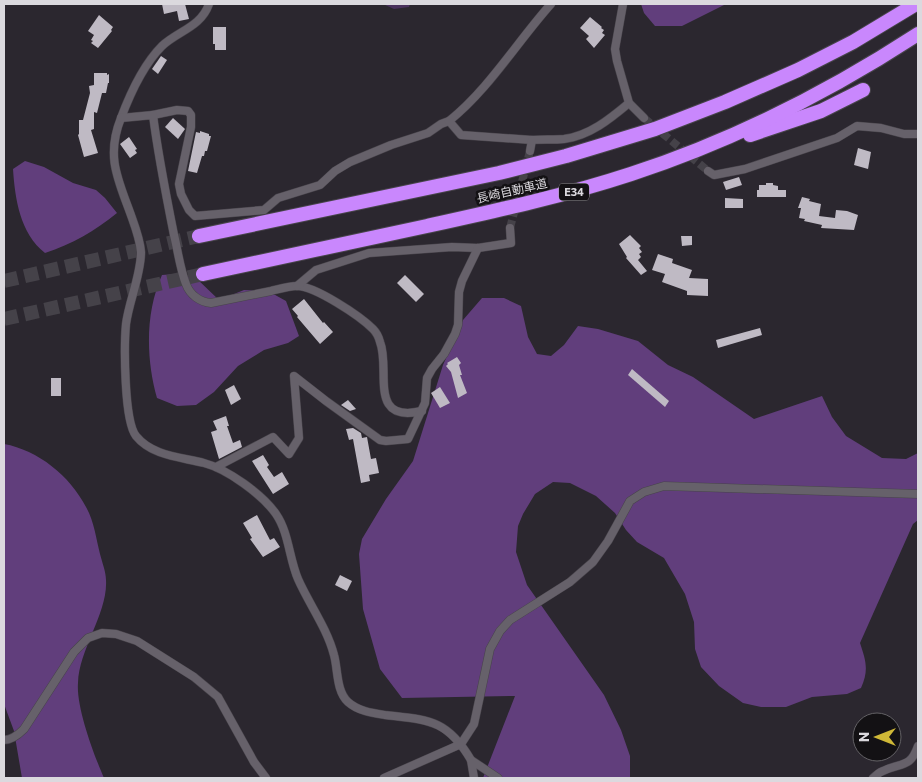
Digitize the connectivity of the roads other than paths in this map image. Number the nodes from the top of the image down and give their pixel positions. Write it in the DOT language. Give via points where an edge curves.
graph roads {
  1 [pos="209,4"];
  2 [pos="551,4"];
  3 [pos="623,4"];
  4 [pos="916,4"];
  5 [pos="918,34"];
  6 [pos="863,90"];
  7 [pos="629,103"];
  8 [pos="153,115"];
  9 [pos="121,118"];
  10 [pos="644,118"];
  11 [pos="449,121"];
  12 [pos="918,134"];
  13 [pos="532,140"];
  14 [pos="530,151"];
  15 [pos="689,153"];
  16 [pos="708,171"];
  17 [pos="510,228"];
  18 [pos="199,236"];
  19 [pos="478,248"];
  20 [pos="203,274"];
  21 [pos="297,286"];
  22 [pos="422,411"];
  23 [pos="216,467"];
  24 [pos="918,494"];
  25 [pos="4,740"];
  26 [pos="461,744"];
  27 [pos="918,746"];
  28 [pos="471,760"];
  29 [pos="266,778"];
  30 [pos="384,778"];
  31 [pos="474,778"];
  32 [pos="498,778"];
  33 [pos="873,778"];
  1 -- 9 [label="street" via="194,26 164,44 150,60"];
  2 -- 11 [label="street" via="493,76"];
  3 -- 7 [label="street" via="615,49"];
  4 -- 18 [label="highway, 長崎自動車道" via="798,70 655,129 499,173"];
  5 -- 15 [label="highway, 長崎自動車道 / E34" via="812,97"];
  6 -- 15 [label="highway" via="821,111"];
  7 -- 10 [label="street"];
  7 -- 13 [label="street" via="608,121 580,135"];
  8 -- 9 [label="street"];
  8 -- 11 [label="street" via="177,110 188,111 191,115 179,184 181,194 195,216 264,210 278,198 320,185 350,162 428,133"];
  8 -- 21 [label="street" via="177,247 192,295 202,302 211,303"];
  9 -- 23 [label="street" via="113,145 114,164 140,240 141,254 126,325 128,412 132,430 144,444 156,451"];
  11 -- 13 [label="street" via="461,135"];
  12 -- 16 [label="street" via="857,126 837,138 745,169 714,175"];
  13 -- 14 [label="street"];
  15 -- 20 [label="highway, 長崎自動車道 / E34" via="632,174 542,200"];
  17 -- 19 [label="street" via="511,243"];
  19 -- 21 [label="street" via="370,253 316,270"];
  19 -- 22 [label="street" via="459,292 455,334 427,378 426,403"];
  21 -- 22 [label="street" via="312,289 374,330 381,344 383,388 390,405 399,412"];
  22 -- 23 [label="street" via="408,439 380,440 294,376 299,438 289,454 273,437"];
  23 -- 26 [label="street" via="259,495 275,513 283,528 297,577 328,637 341,691 347,701 372,713 426,720 445,728"];
  24 -- 26 [label="street" via="664,486 644,492 630,501 593,562 570,582 510,620 500,631 490,649 474,724"];
  25 -- 29 [label="street" via="24,729 74,652 88,638 102,633 116,634 136,641 194,677 218,697"];
  26 -- 28 [label="street"];
  26 -- 30 [label="street"];
  27 -- 33 [label="street" via="914,757 906,764 883,770"];
  28 -- 31 [label="street"];
  28 -- 32 [label="street"];
}
